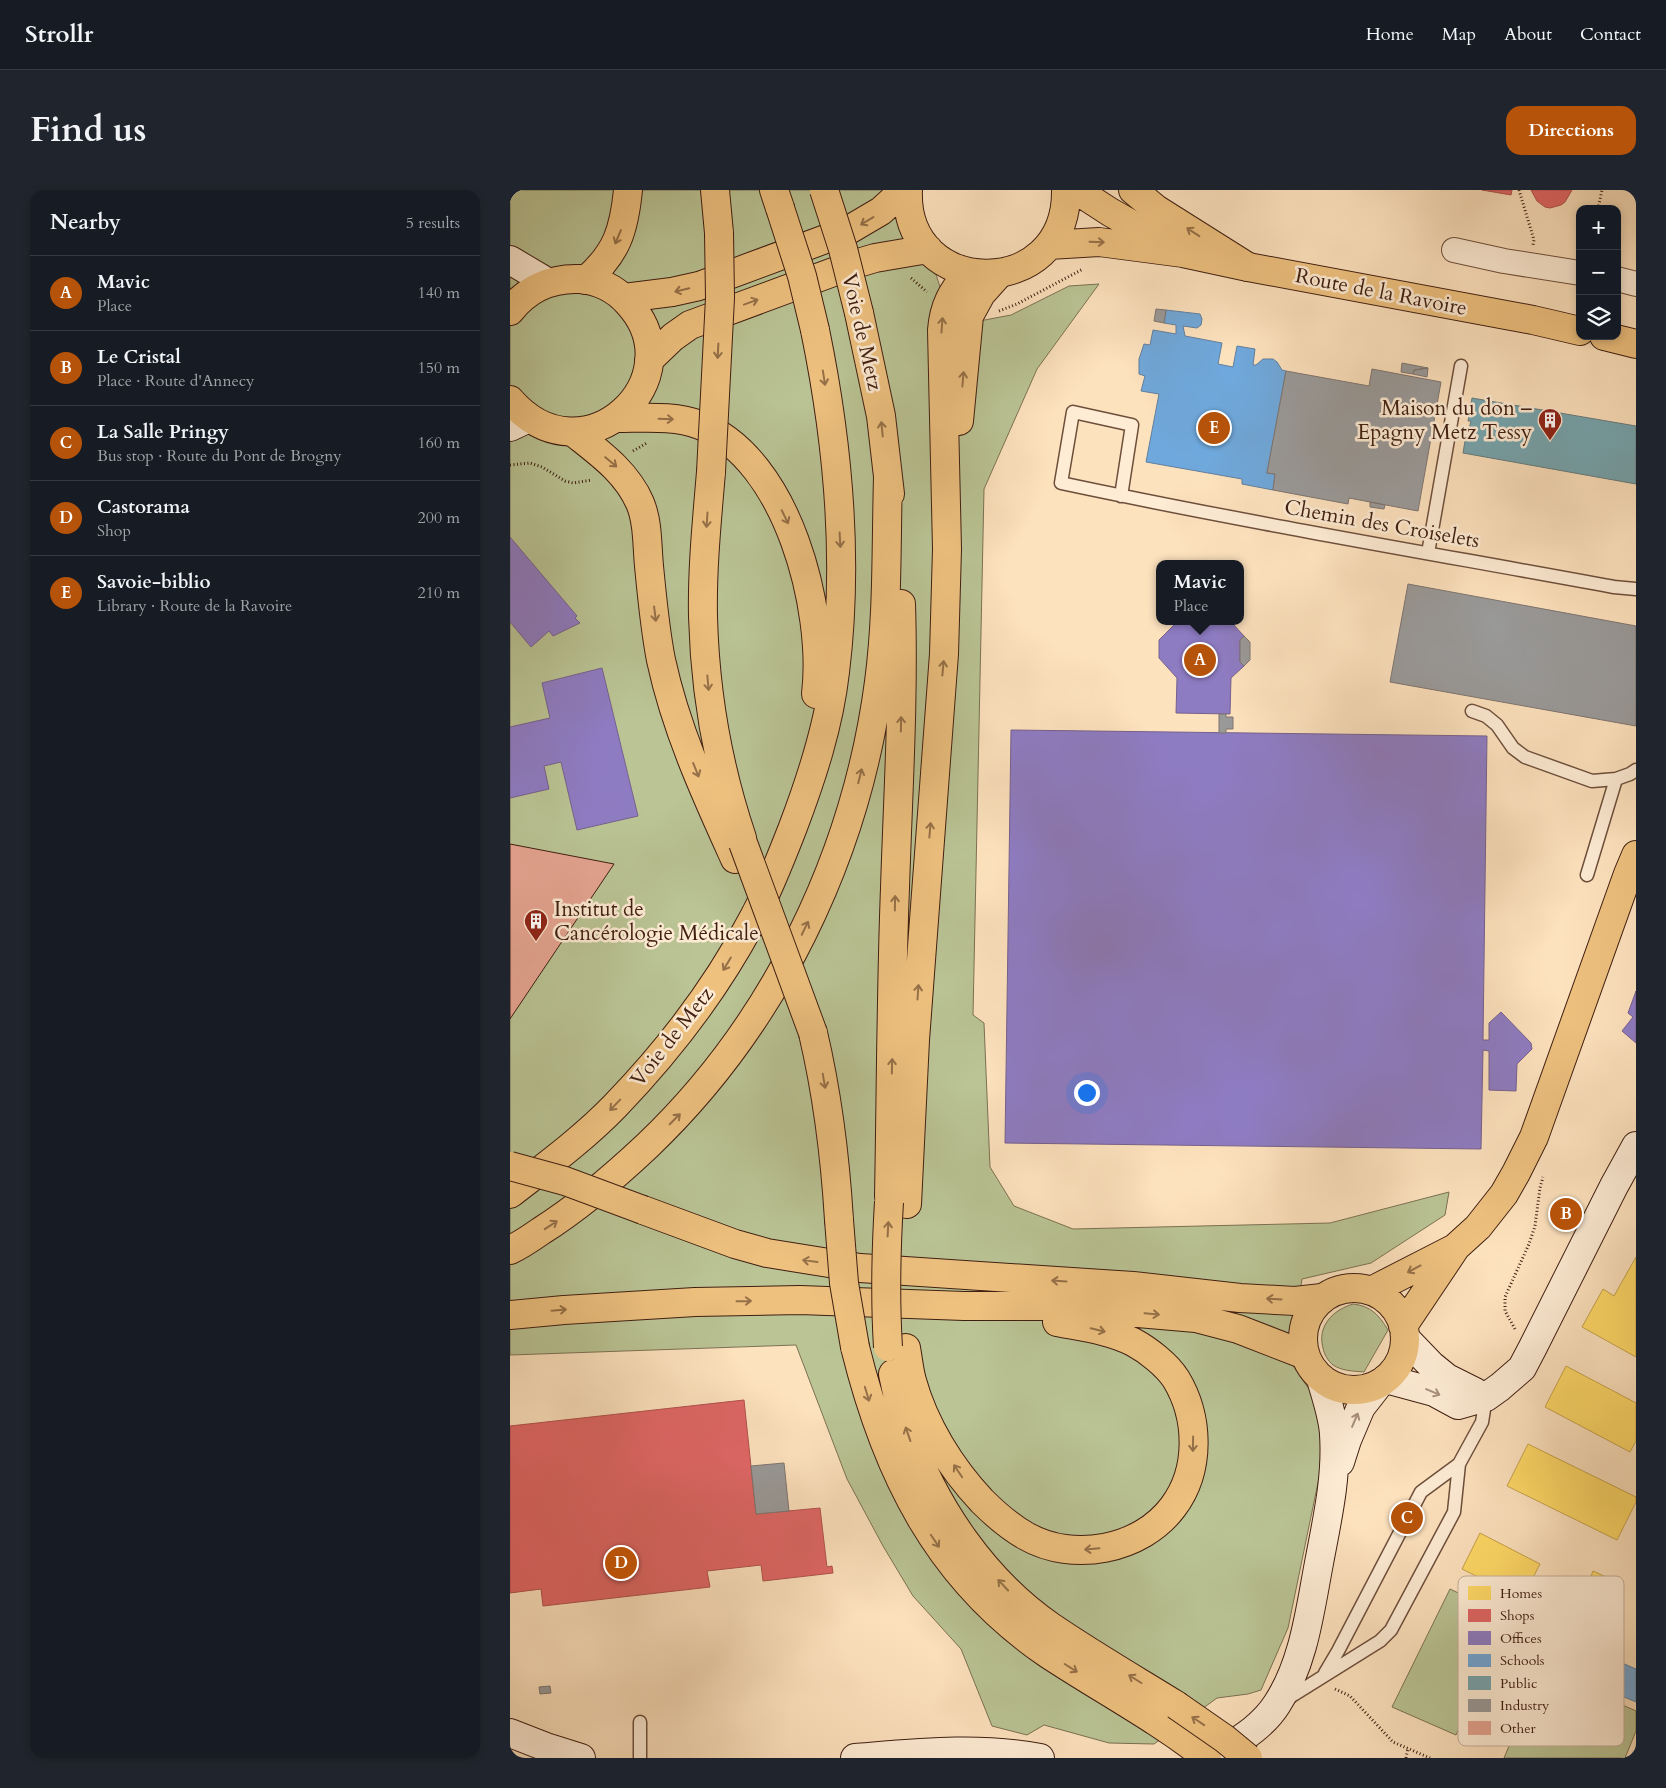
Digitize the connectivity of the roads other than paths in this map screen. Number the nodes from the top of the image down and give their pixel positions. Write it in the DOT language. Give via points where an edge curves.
graph roads {
  1 [pos="628,190"];
  2 [pos="715,190"];
  3 [pos="824,190"];
  4 [pos="906,190"];
  5 [pos="1066,190"];
  6 [pos="1076,190"];
  7 [pos="1133,190"];
  8 [pos="777,199"];
  9 [pos="1049,245"];
  10 [pos="928,249"];
  11 [pos="1454,250"];
  12 [pos="1183,253"];
  13 [pos="510,260"];
  14 [pos="1248,267"];
  15 [pos="1576,272"];
  16 [pos="968,273"];
  17 [pos="999,274"];
  18 [pos="586,280"];
  19 [pos="1621,280"];
  20 [pos="548,282"];
  21 [pos="1636,284"];
  22 [pos="624,298"];
  23 [pos="957,310"];
  24 [pos="510,311"];
  25 [pos="1576,329"];
  26 [pos="1620,340"];
  27 [pos="1636,344"];
  28 [pos="649,360"];
  29 [pos="1461,366"];
  30 [pos="516,415"];
  31 [pos="617,418"];
  32 [pos="573,432"];
  33 [pos="888,477"];
  34 [pos="1120,496"];
  35 [pos="1428,553"];
  36 [pos="1636,589"];
  37 [pos="1472,711"];
  38 [pos="1636,770"];
  39 [pos="1616,779"];
  40 [pos="787,843"];
  41 [pos="739,851"];
  42 [pos="1636,855"];
  43 [pos="1587,875"];
  44 [pos="1636,1146"];
  45 [pos="510,1166"];
  46 [pos="510,1194"];
  47 [pos="898,1203"];
  48 [pos="1456,1248"];
  49 [pos="510,1250"];
  50 [pos="1371,1291"];
  51 [pos="1322,1298"];
  52 [pos="964,1306"];
  53 [pos="510,1315"];
  54 [pos="1404,1332"];
  55 [pos="897,1347"];
  56 [pos="1305,1355"];
  57 [pos="1321,1379"];
  58 [pos="1382,1382"];
  59 [pos="1486,1397"];
  60 [pos="1459,1464"];
  61 [pos="1334,1483"];
  62 [pos="1324,1675"];
  63 [pos="1277,1705"];
  64 [pos="640,1722"];
  65 [pos="1252,1731"];
  66 [pos="510,1733"];
  67 [pos="581,1758"];
  68 [pos="640,1758"];
  69 [pos="855,1758"];
  70 [pos="1040,1758"];
  71 [pos="1207,1758"];
  72 [pos="1212,1758"];
  73 [pos="1240,1758"];
  74 [pos="1248,1758"];
  1 -- 18 [label="main road, one-way" via="621,231 612,252"];
  2 -- 41 [label="main road, one-way, bridge" via="720,233 720,298 703,617 713,729"];
  33 -- 3 [label="main road, Voie de Metz, one-way, bridge" via="881,416 860,313"];
  4 -- 10 [label="main road" via="913,224"];
  4 -- 22 [label="main road, one-way" via="881,211 847,231 699,286"];
  5 -- 9 [label="main road" via="1062,219"];
  6 -- 12 [label="main road, Route de la Ravoire"];
  14 -- 7 [label="main road, one-way" via="1156,209"];
  8 -- 40 [label="main road, one-way, bridge" via="802,276 826,390 834,450 841,555 835,672 823,734"];
  9 -- 12 [label="main road, Route de la Ravoire, one-way" via="1099,242"];
  9 -- 17 [label="main road" via="1023,266"];
  10 -- 16 [label="main road" via="946,264"];
  28 -- 10 [label="main road, one-way" via="673,336 701,321 855,264"];
  11 -- 15 [label="street"];
  12 -- 14 [label="main road, Route de la Ravoire"];
  13 -- 20 [label="street"];
  14 -- 25 [label="main road, Route de la Ravoire"];
  16 -- 17 [label="main road"];
  23 -- 16 [label="main road, one-way" via="956,286"];
  17 -- 23 [label="main road" via="982,294"];
  18 -- 20 [label="main road"];
  18 -- 22 [label="main road"];
  19 -- 21 [label="street"];
  20 -- 24 [label="main road" via="531,290"];
  22 -- 28 [label="main road" via="646,333"];
  47 -- 23 [label="main road, one-way" via="915,1040 944,654"];
  26 -- 27 [label="main road"];
  28 -- 31 [label="main road" via="640,392"];
  29 -- 35 [label="lane"];
  30 -- 32 [label="main road" via="542,426"];
  31 -- 32 [label="main road" via="596,428"];
  31 -- 40 [label="main road, one-way" via="670,419 694,423 716,432 749,462 784,514 808,582 817,661 807,756"];
  32 -- 41 [label="main road, one-way" via="616,466 634,492 647,530 654,613 672,701 686,745"];
  47 -- 33 [label="main road, one-way" via="895,890 903,656 901,601"];
  49 -- 33 [label="main road, one-way" via="571,1212 678,1116 734,1047 776,984 807,925 833,864 854,802 868,744 879,683 885,614"];
  34 -- 34 [label="lane, Chemin des Croiselets" via="1061,483 1073,412 1132,425"];
  34 -- 35 [label="lane, Chemin des Croiselets"];
  35 -- 36 [label="lane, Chemin des Croiselets"];
  37 -- 39 [label="lane" via="1497,725 1513,748 1525,757 1592,781"];
  38 -- 39 [label="lane"];
  39 -- 43 [label="lane"];
  40 -- 46 [label="main road, Voie de Metz, one-way" via="754,917 723,970 674,1040 615,1106 572,1147"];
  41 -- 71 [label="main road, one-way, bridge" via="800,993 813,1033 830,1117 845,1291 855,1347 866,1391 894,1467 917,1512 955,1568 997,1614 1030,1641"];
  42 -- 48 [label="main road" via="1534,1137 1516,1174 1493,1209"];
  44 -- 59 [label="street" via="1534,1348 1522,1368"];
  51 -- 45 [label="main road, one-way, bridge" via="1240,1298 1133,1286 860,1268 767,1254 565,1181"];
  55 -- 47 [label="main road, one-way, bridge" via="885,1310 885,1271"];
  48 -- 50 [label="main road, one-way"];
  48 -- 54 [label="main road"];
  50 -- 51 [label="main road" via="1346,1288"];
  50 -- 54 [label="main road" via="1388,1301 1400,1317"];
  51 -- 56 [label="main road" via="1313,1307 1303,1330"];
  53 -- 52 [label="main road, one-way" via="695,1302 800,1300"];
  52 -- 55 [label="main road, one-way" via="1104,1331 1133,1342 1154,1356 1175,1377 1186,1399 1194,1428 1193,1456 1187,1484 1173,1508 1151,1529 1112,1548 1080,1550 1046,1545 1027,1537 1006,1522 968,1486 942,1448 924,1415"];
  52 -- 56 [label="main road, one-way" via="1057,1306 1196,1318 1238,1329"];
  54 -- 58 [label="main road" via="1400,1361"];
  54 -- 59 [label="street" via="1431,1365 1447,1378"];
  74 -- 55 [label="main road, one-way, bridge" via="1176,1706 1049,1626 1006,1590 968,1547 938,1501 907,1431"];
  56 -- 57 [label="main road"];
  57 -- 58 [label="main road" via="1348,1390 1369,1388"];
  57 -- 61 [label="street" via="1334,1434"];
  58 -- 59 [label="street, one-way" via="1434,1392 1458,1405"];
  61 -- 58 [label="street, one-way" via="1361,1407"];
  59 -- 60 [label="lane" via="1482,1422"];
  60 -- 62 [label="lane" via="1421,1492"];
  60 -- 62 [label="lane" via="1454,1512 1391,1630 1380,1641"];
  61 -- 63 [label="street" via="1309,1616 1292,1678"];
  62 -- 63 [label="lane"];
  63 -- 65 [label="street"];
  64 -- 68 [label="lane"];
  65 -- 72 [label="street"];
  65 -- 73 [label="street"];
  66 -- 67 [label="street"];
  69 -- 70 [label="street" via="956,1751"];
}
